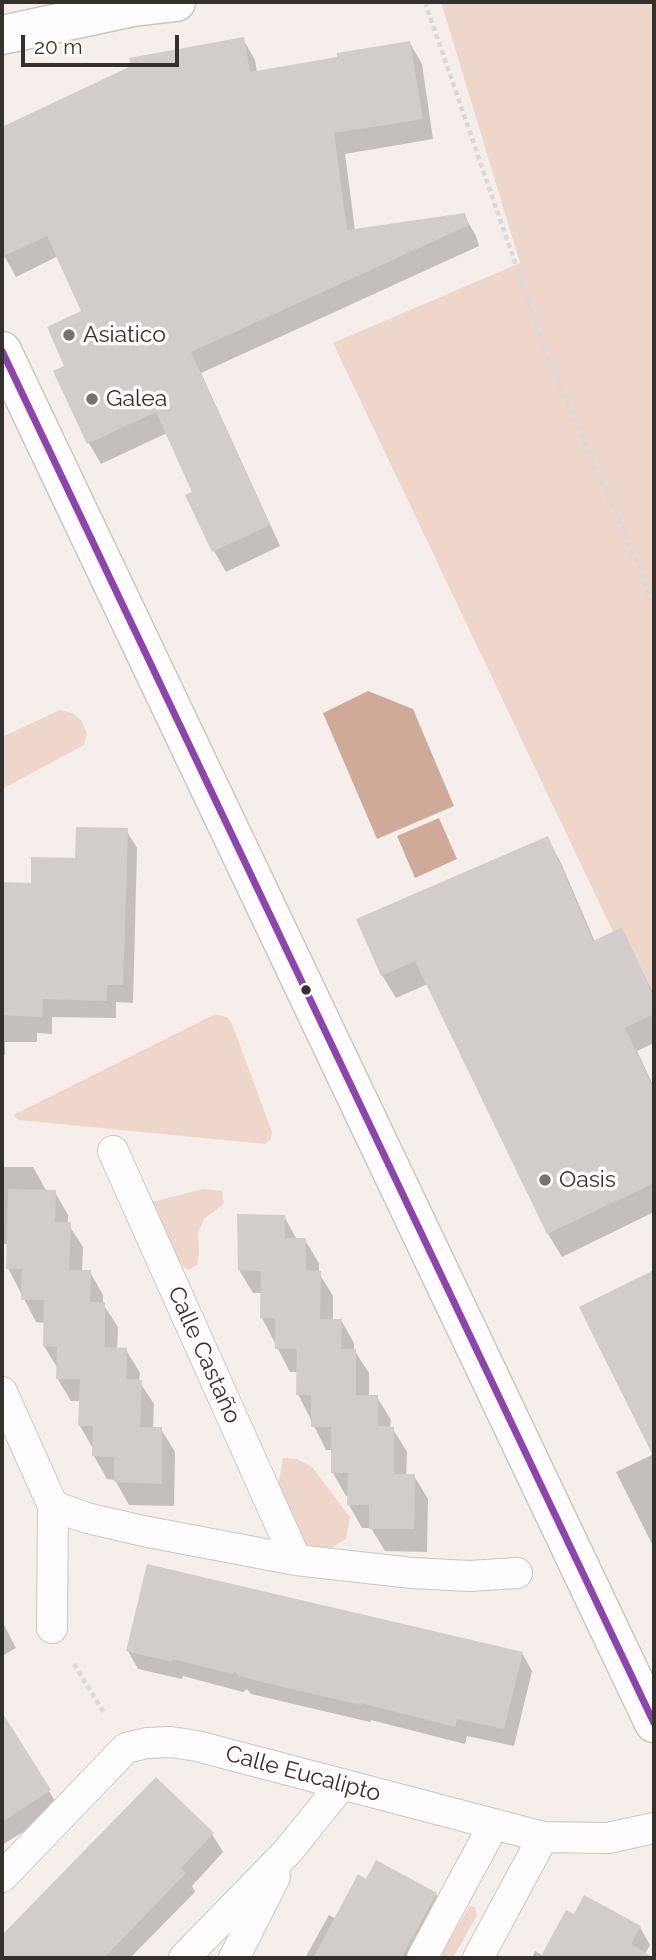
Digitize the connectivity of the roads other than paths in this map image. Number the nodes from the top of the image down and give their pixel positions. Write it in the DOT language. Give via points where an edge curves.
graph roads {
  1 [pos="176,2"];
  2 [pos="132,4"];
  3 [pos="2,35"];
  4 [pos="2,351"];
  5 [pos="113,1151"];
  6 [pos="2,1392"];
  7 [pos="54,1506"];
  8 [pos="296,1560"];
  9 [pos="517,1573"];
  10 [pos="52,1628"];
  11 [pos="654,1723"];
  12 [pos="342,1784"];
  13 [pos="494,1824"];
  14 [pos="654,1828"];
  15 [pos="543,1837"];
  16 [pos="288,1851"];
  17 [pos="2,1877"];
  18 [pos="184,1958"];
  19 [pos="234,1958"];
  20 [pos="422,1958"];
  21 [pos="478,1958"];
  1 -- 2 [label="street"];
  2 -- 3 [label="street"];
  4 -- 11 [label="street"];
  5 -- 8 [label="lane, Calle Castaño"];
  6 -- 7 [label="lane"];
  7 -- 8 [label="lane" via="143,1531"];
  7 -- 10 [label="lane"];
  8 -- 9 [label="lane" via="412,1573"];
  12 -- 13 [label="lane, Calle Eucalipto"];
  12 -- 16 [label="lane"];
  12 -- 17 [label="lane, Calle Eucalipto" via="197,1746 171,1742 126,1748"];
  13 -- 15 [label="lane, Calle Eucalipto"];
  13 -- 20 [label="lane"];
  14 -- 15 [label="lane, Calle Eucalipto" via="584,1840"];
  15 -- 21 [label="lane"];
  16 -- 18 [label="lane"];
  16 -- 19 [label="lane"];
}
